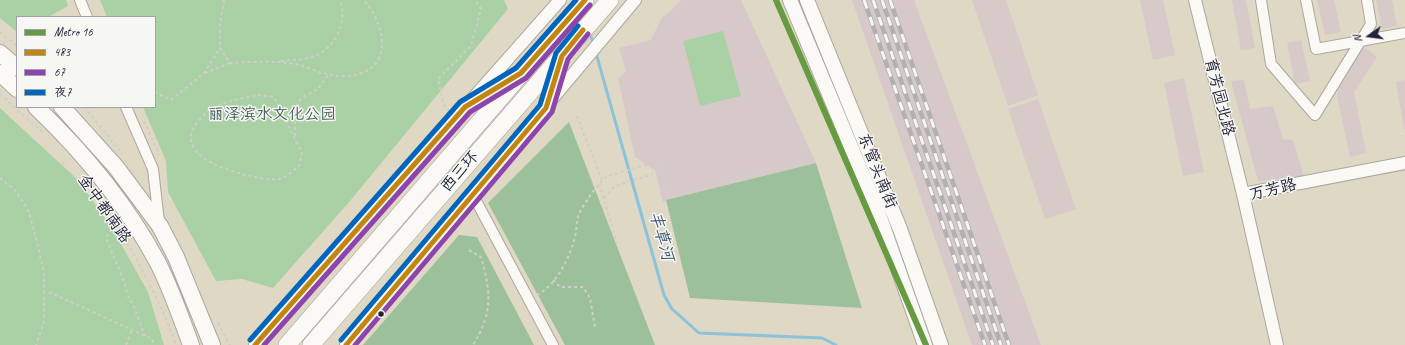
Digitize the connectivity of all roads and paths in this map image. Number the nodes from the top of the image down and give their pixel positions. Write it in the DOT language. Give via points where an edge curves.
graph roads {
  1 [pos="80,0"];
  2 [pos="224,0"];
  3 [pos="340,0"];
  4 [pos="364,0"];
  5 [pos="475,0"];
  6 [pos="610,0"];
  7 [pos="635,0"];
  8 [pos="790,0"];
  9 [pos="807,0"];
  10 [pos="1195,0"];
  11 [pos="1261,0"];
  12 [pos="1306,0"];
  13 [pos="1367,0"];
  14 [pos="557,2"];
  15 [pos="581,4"];
  16 [pos="87,16"];
  17 [pos="0,32"];
  18 [pos="1405,33"];
  19 [pos="1360,41"];
  20 [pos="16,45"];
  21 [pos="220,48"];
  22 [pos="0,53"];
  23 [pos="562,56"];
  24 [pos="276,62"];
  25 [pos="230,63"];
  26 [pos="16,67"];
  27 [pos="0,73"];
  28 [pos="204,73"];
  29 [pos="521,73"];
  30 [pos="328,75"];
  31 [pos="16,88"];
  32 [pos="156,92"];
  33 [pos="0,94"];
  34 [pos="37,108"];
  35 [pos="63,108"];
  36 [pos="126,108"];
  37 [pos="546,108"];
  38 [pos="459,113"];
  39 [pos="577,116"];
  40 [pos="44,135"];
  41 [pos="295,139"];
  42 [pos="64,154"];
  43 [pos="67,159"];
  44 [pos="1405,163"];
  45 [pos="62,164"];
  46 [pos="72,165"];
  47 [pos="761,173"];
  48 [pos="653,174"];
  49 [pos="0,178"];
  50 [pos="602,180"];
  51 [pos="599,184"];
  52 [pos="1243,194"];
  53 [pos="473,195"];
  54 [pos="604,198"];
  55 [pos="102,201"];
  56 [pos="112,223"];
  57 [pos="160,226"];
  58 [pos="618,245"];
  59 [pos="469,250"];
  60 [pos="553,280"];
  61 [pos="49,292"];
  62 [pos="529,300"];
  63 [pos="595,327"];
  64 [pos="132,330"];
  65 [pos="145,336"];
  66 [pos="36,345"];
  67 [pos="126,345"];
  68 [pos="154,345"];
  69 [pos="176,345"];
  70 [pos="191,345"];
  71 [pos="212,345"];
  72 [pos="255,345"];
  73 [pos="287,345"];
  74 [pos="311,345"];
  75 [pos="346,345"];
  76 [pos="473,345"];
  77 [pos="553,345"];
  78 [pos="925,345"];
  79 [pos="941,345"];
  80 [pos="1277,345"];
  1 -- 16 [label="street"];
  2 -- 21 [label="path"];
  3 -- 24 [label="path" via="342,25 333,42 314,56"];
  4 -- 30 [label="path" via="378,23 382,40 381,57 370,70 353,76"];
  5 -- 38 [label="path" via="481,9 471,46 438,79 443,103"];
  6 -- 23 [label="highway, 西三环"];
  7 -- 37 [label="street"];
  8 -- 78 [label="main road, 东管头南街" via="878,212"];
  9 -- 79 [label="main road, 东管头南街" via="900,229"];
  10 -- 52 [label="street, 育芳园北路"];
  11 -- 19 [label="street" via="1271,64 1314,116"];
  12 -- 19 [label="street" via="1316,49"];
  13 -- 19 [label="street" via="1370,24"];
  14 -- 38 [label="street"];
  15 -- 29 [label="highway, 西三环"];
  17 -- 20 [label="path"];
  18 -- 19 [label="street"];
  21 -- 25 [label="path"];
  21 -- 28 [label="path"];
  22 -- 26 [label="main road"];
  23 -- 37 [label="highway"];
  23 -- 74 [label="highway, 西三环"];
  24 -- 25 [label="path"];
  24 -- 30 [label="path" via="296,64"];
  25 -- 28 [label="path"];
  27 -- 31 [label="main road"];
  28 -- 32 [label="path" via="171,100"];
  29 -- 38 [label="highway"];
  29 -- 73 [label="highway, 西三环"];
  30 -- 41 [label="path" via="318,89 301,98 295,111"];
  33 -- 40 [label="path"];
  34 -- 70 [label="main road, 金中都南路" via="56,126 100,178 142,235 176,302"];
  35 -- 57 [label="main road, 金中都南路" via="116,167"];
  36 -- 57 [label="street" via="154,169"];
  37 -- 53 [label="street"];
  38 -- 72 [label="street"];
  39 -- 50 [label="path"];
  41 -- 41 [label="path" via="274,97 258,95 230,100 210,110 190,133 191,145 205,160 230,171 262,179 280,179 299,166 302,153"];
  42 -- 43 [label="path, 金中都南路"];
  43 -- 45 [label="path"];
  43 -- 46 [label="path, 金中都南路"];
  44 -- 52 [label="street, 万芳路"];
  47 -- 50 [label="path" via="670,198 660,166 648,164 607,176"];
  48 -- 54 [label="path" via="615,186"];
  49 -- 66 [label="path" via="16,190 29,212 44,273 44,322"];
  50 -- 51 [label="path"];
  51 -- 54 [label="path"];
  51 -- 60 [label="path" via="581,210 576,235 564,267"];
  52 -- 80 [label="street, 万芳路"];
  53 -- 62 [label="street"];
  53 -- 75 [label="street"];
  54 -- 58 [label="path"];
  55 -- 69 [label="path, 金中都南路" via="131,246 150,282"];
  56 -- 65 [label="path" via="106,238"];
  57 -- 71 [label="main road, 金中都南路" via="176,257"];
  59 -- 76 [label="path" via="481,257 488,282 488,312"];
  60 -- 62 [label="path" via="542,292"];
  60 -- 63 [label="path" via="560,287 583,287 590,298"];
  61 -- 64 [label="path"];
  62 -- 77 [label="street"];
  64 -- 65 [label="path"];
  64 -- 67 [label="path"];
  65 -- 68 [label="path" via="152,339"];
}
